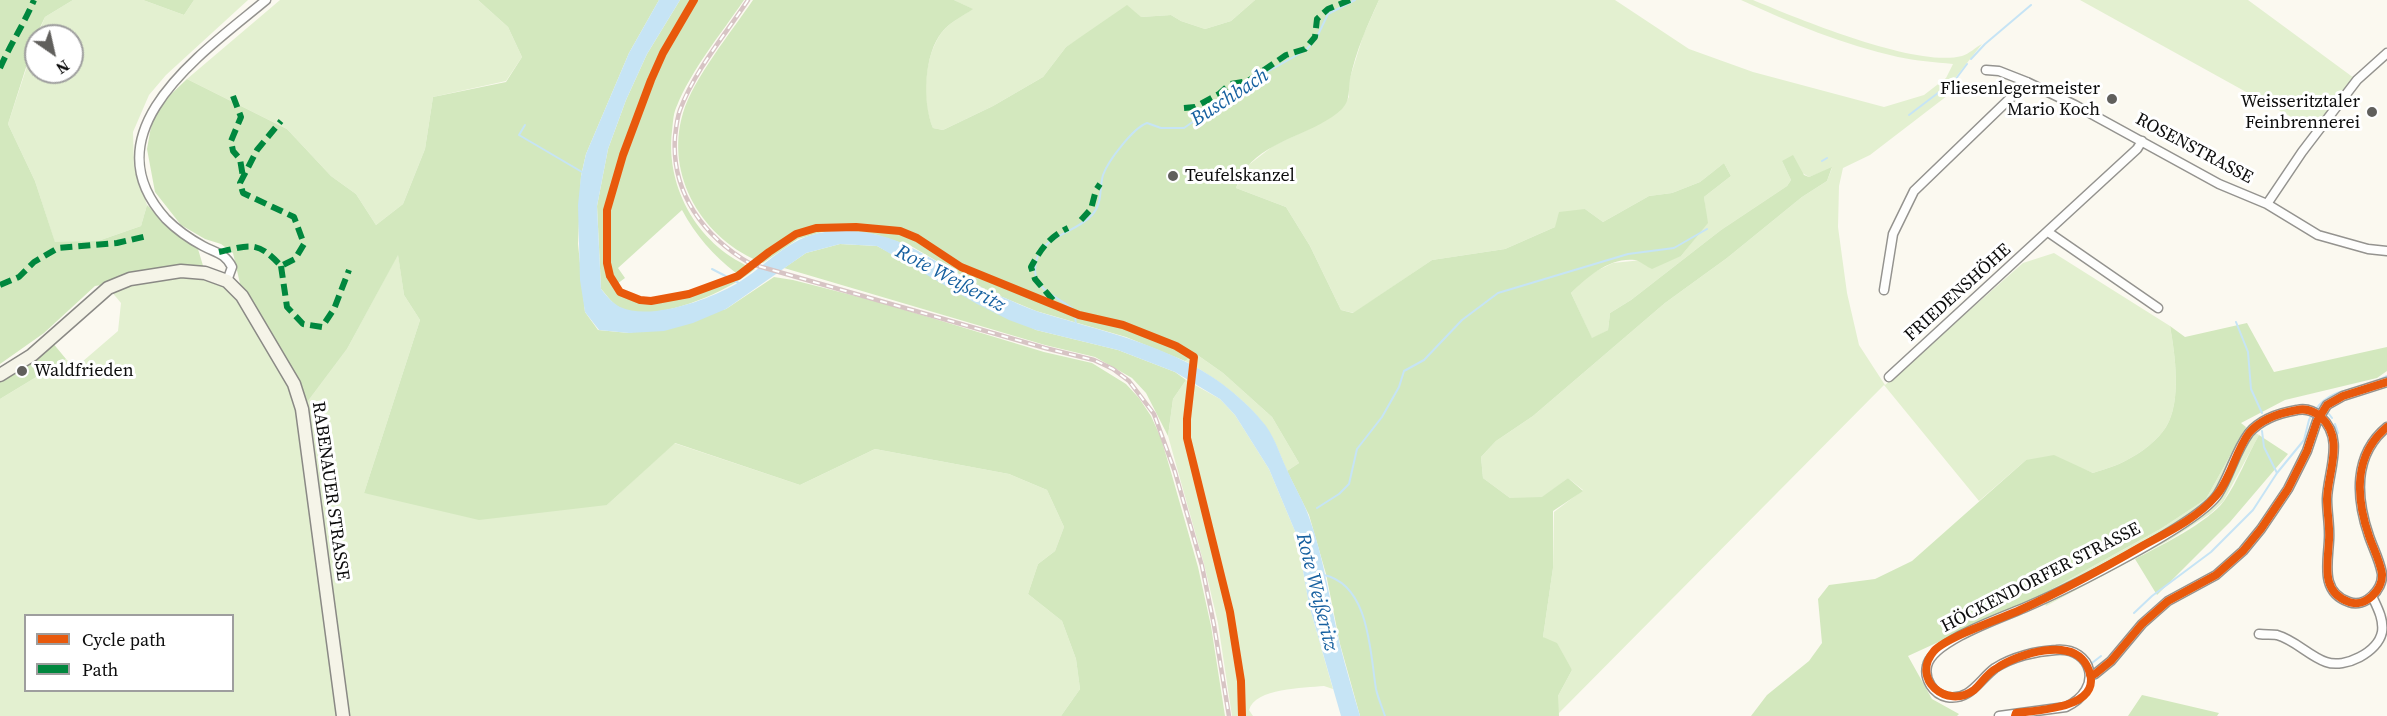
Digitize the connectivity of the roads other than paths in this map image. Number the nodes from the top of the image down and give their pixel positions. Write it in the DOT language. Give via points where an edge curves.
graph roads {
  1 [pos="266,0"];
  2 [pos="2387,53"];
  3 [pos="1986,70"];
  4 [pos="2027,82"];
  5 [pos="2142,141"];
  6 [pos="2267,204"];
  7 [pos="2048,232"];
  8 [pos="2387,251"];
  9 [pos="227,281"];
  10 [pos="1884,290"];
  11 [pos="2158,308"];
  12 [pos="0,375"];
  13 [pos="1889,377"];
  14 [pos="2387,382"];
  15 [pos="2316,413"];
  16 [pos="2387,427"];
  17 [pos="2372,596"];
  18 [pos="2259,634"];
  19 [pos="2090,675"];
  20 [pos="2015,714"];
  21 [pos="343,716"];
  22 [pos="1999,716"];
  1 -- 9 [label="street" via="176,78 147,121 141,148 141,175 150,195 179,231 228,259 232,267"];
  2 -- 6 [label="street" via="2357,80"];
  3 -- 4 [label="street, ROSENSTRASSE"];
  4 -- 5 [label="street, ROSENSTRASSE"];
  4 -- 10 [label="street" via="1914,191 1893,234"];
  5 -- 6 [label="street, ROSENSTRASSE" via="2220,184"];
  5 -- 7 [label="street, FRIEDENSHÖHE"];
  6 -- 8 [label="street, ROSENSTRASSE" via="2318,235"];
  7 -- 11 [label="street"];
  7 -- 13 [label="street, FRIEDENSHÖHE"];
  9 -- 12 [label="main road" via="205,273 181,271 130,279 108,288 32,355"];
  9 -- 21 [label="main road, RABENAUER STRASSE" via="242,296 294,384 302,409"];
  14 -- 15 [label="street" via="2343,396"];
  15 -- 17 [label="street" via="2327,423 2334,440 2327,498 2328,580 2331,589 2351,604"];
  15 -- 19 [label="street" via="2307,451 2288,489 2243,551 2216,575 2168,601 2142,624 2111,661"];
  15 -- 19 [label="street, HÖCKENDORFER STRASSE" via="2302,409 2279,413 2254,428 2244,440 2218,495 2206,507 2095,573 1949,641 1935,651 1927,664 1926,677 1934,690 1946,697 1961,697 1996,668 2020,657 2056,650 2079,655"];
  16 -- 17 [label="street" via="2369,448 2359,488 2361,510 2382,575 2380,587"];
  17 -- 18 [label="street" via="2381,619 2380,637 2370,650 2349,661 2325,662 2278,636"];
  19 -- 20 [label="street" via="2090,686 2075,703"];
  20 -- 22 [label="street"];
}
